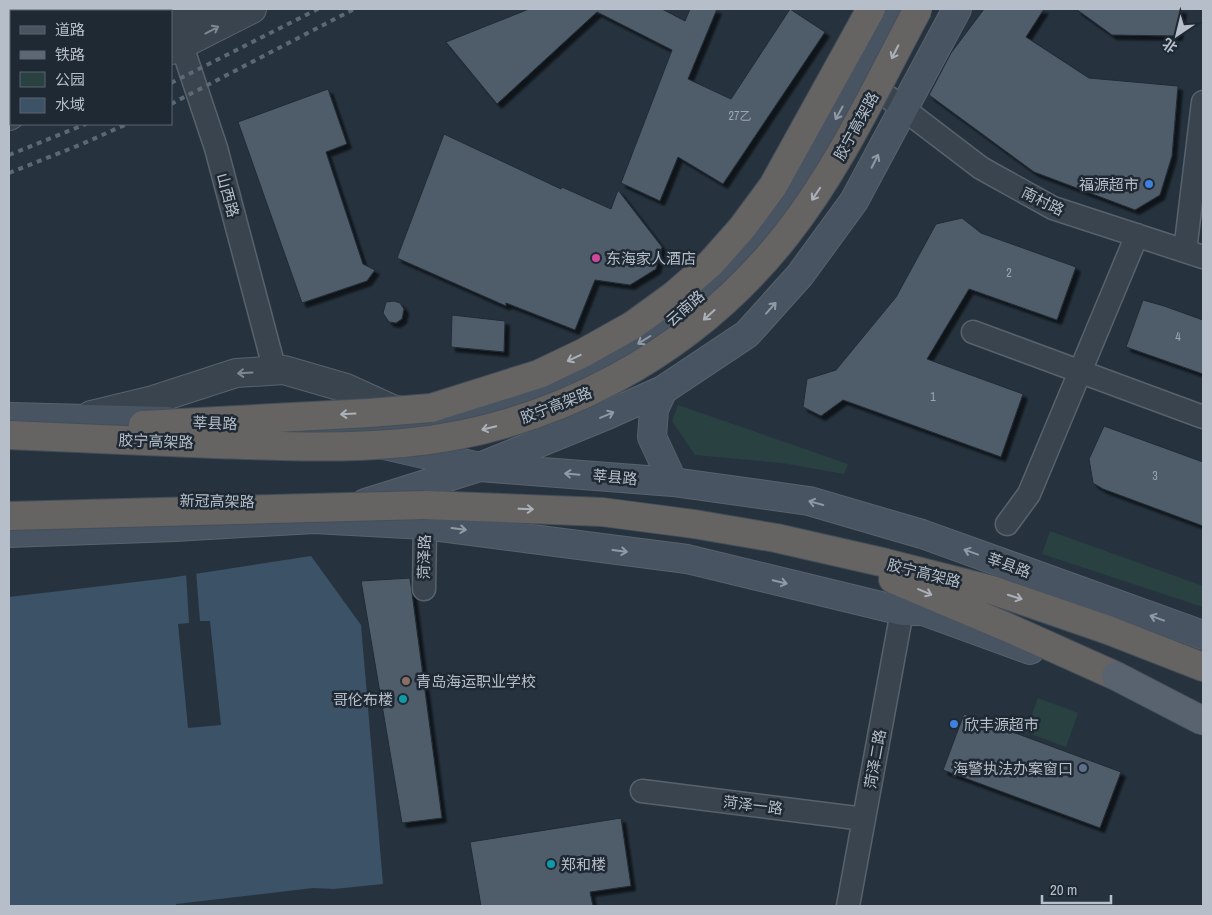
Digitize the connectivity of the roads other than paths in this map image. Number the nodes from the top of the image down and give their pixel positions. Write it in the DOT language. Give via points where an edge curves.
graph roads {
  1 [pos="206,9"];
  2 [pos="252,9"];
  3 [pos="871,9"];
  4 [pos="896,9"];
  5 [pos="918,9"];
  6 [pos="957,9"];
  7 [pos="172,26"];
  8 [pos="172,27"];
  9 [pos="172,30"];
  10 [pos="860,75"];
  11 [pos="1203,102"];
  12 [pos="903,107"];
  13 [pos="1137,235"];
  14 [pos="1194,254"];
  15 [pos="973,332"];
  16 [pos="276,371"];
  17 [pos="1080,372"];
  18 [pos="663,390"];
  19 [pos="9,417"];
  20 [pos="80,418"];
  21 [pos="443,418"];
  22 [pos="1203,418"];
  23 [pos="9,434"];
  24 [pos="345,436"];
  25 [pos="480,467"];
  26 [pos="673,482"];
  27 [pos="9,497"];
  28 [pos="425,515"];
  29 [pos="9,516"];
  30 [pos="314,519"];
  31 [pos="694,524"];
  32 [pos="1007,524"];
  33 [pos="9,533"];
  34 [pos="424,589"];
  35 [pos="902,611"];
  36 [pos="1203,635"];
  37 [pos="1203,667"];
  38 [pos="1116,676"];
  39 [pos="1200,714"];
  40 [pos="642,791"];
  41 [pos="864,819"];
  42 [pos="848,906"];
  1 -- 7 [label="street"];
  8 -- 2 [label="street, one-way"];
  3 -- 23 [label="highway, one-way, bridge" via="773,186 742,228 710,264 673,296 633,325 584,353 539,374 431,408"];
  4 -- 10 [label="main road, 云南路"];
  5 -- 23 [label="highway, 胶宁高架路, one-way, bridge" via="825,180 761,266 699,323 666,348 600,388 514,421 403,443 291,447"];
  6 -- 12 [label="main road"];
  9 -- 16 [label="street, 山西路" via="216,148"];
  10 -- 12 [label="street, 南村路"];
  10 -- 21 [label="main road, 云南路, one-way" via="815,156 780,206 730,267 674,321 595,371 516,400"];
  11 -- 14 [label="street"];
  12 -- 13 [label="street, 南村路" via="981,168 1053,208"];
  18 -- 12 [label="main road, one-way" via="747,334 800,275 854,201"];
  13 -- 14 [label="street, 南村路"];
  13 -- 17 [label="street"];
  15 -- 17 [label="street"];
  16 -- 20 [label="street, one-way" via="236,373 152,400"];
  16 -- 21 [label="street" via="284,370 346,388 392,409"];
  17 -- 22 [label="street"];
  17 -- 32 [label="street" via="1029,494"];
  25 -- 18 [label="main road, one-way"];
  18 -- 26 [label="main road" via="654,409 652,438"];
  19 -- 20 [label="main road, 莘县路"];
  20 -- 24 [label="main road, 莘县路" via="290,426"];
  21 -- 24 [label="main road, 云南路"];
  24 -- 25 [label="main road, 莘县路"];
  26 -- 25 [label="main road, 莘县路, one-way"];
  25 -- 30 [label="main road"];
  36 -- 26 [label="main road, 莘县路, one-way" via="922,534 809,501"];
  27 -- 28 [label="highway, 新冠高架路, bridge"];
  28 -- 29 [label="highway, bridge"];
  28 -- 30 [label="main road"];
  28 -- 31 [label="highway, 胶宁高架路, one-way" via="602,512"];
  28 -- 34 [label="street, 菏泽路"];
  28 -- 35 [label="main road, one-way" via="687,559"];
  30 -- 33 [label="main road"];
  31 -- 37 [label="highway, 胶宁高架路, one-way" via="776,538 992,590"];
  31 -- 38 [label="highway, one-way" via="774,540 848,562 961,607"];
  35 -- 39 [label="main road" via="923,611"];
  35 -- 41 [label="street, 菏泽二路"];
  38 -- 39 [label="main road, bridge"];
  40 -- 41 [label="street, 菏泽一路"];
  41 -- 42 [label="street, 菏泽二路"];
}
